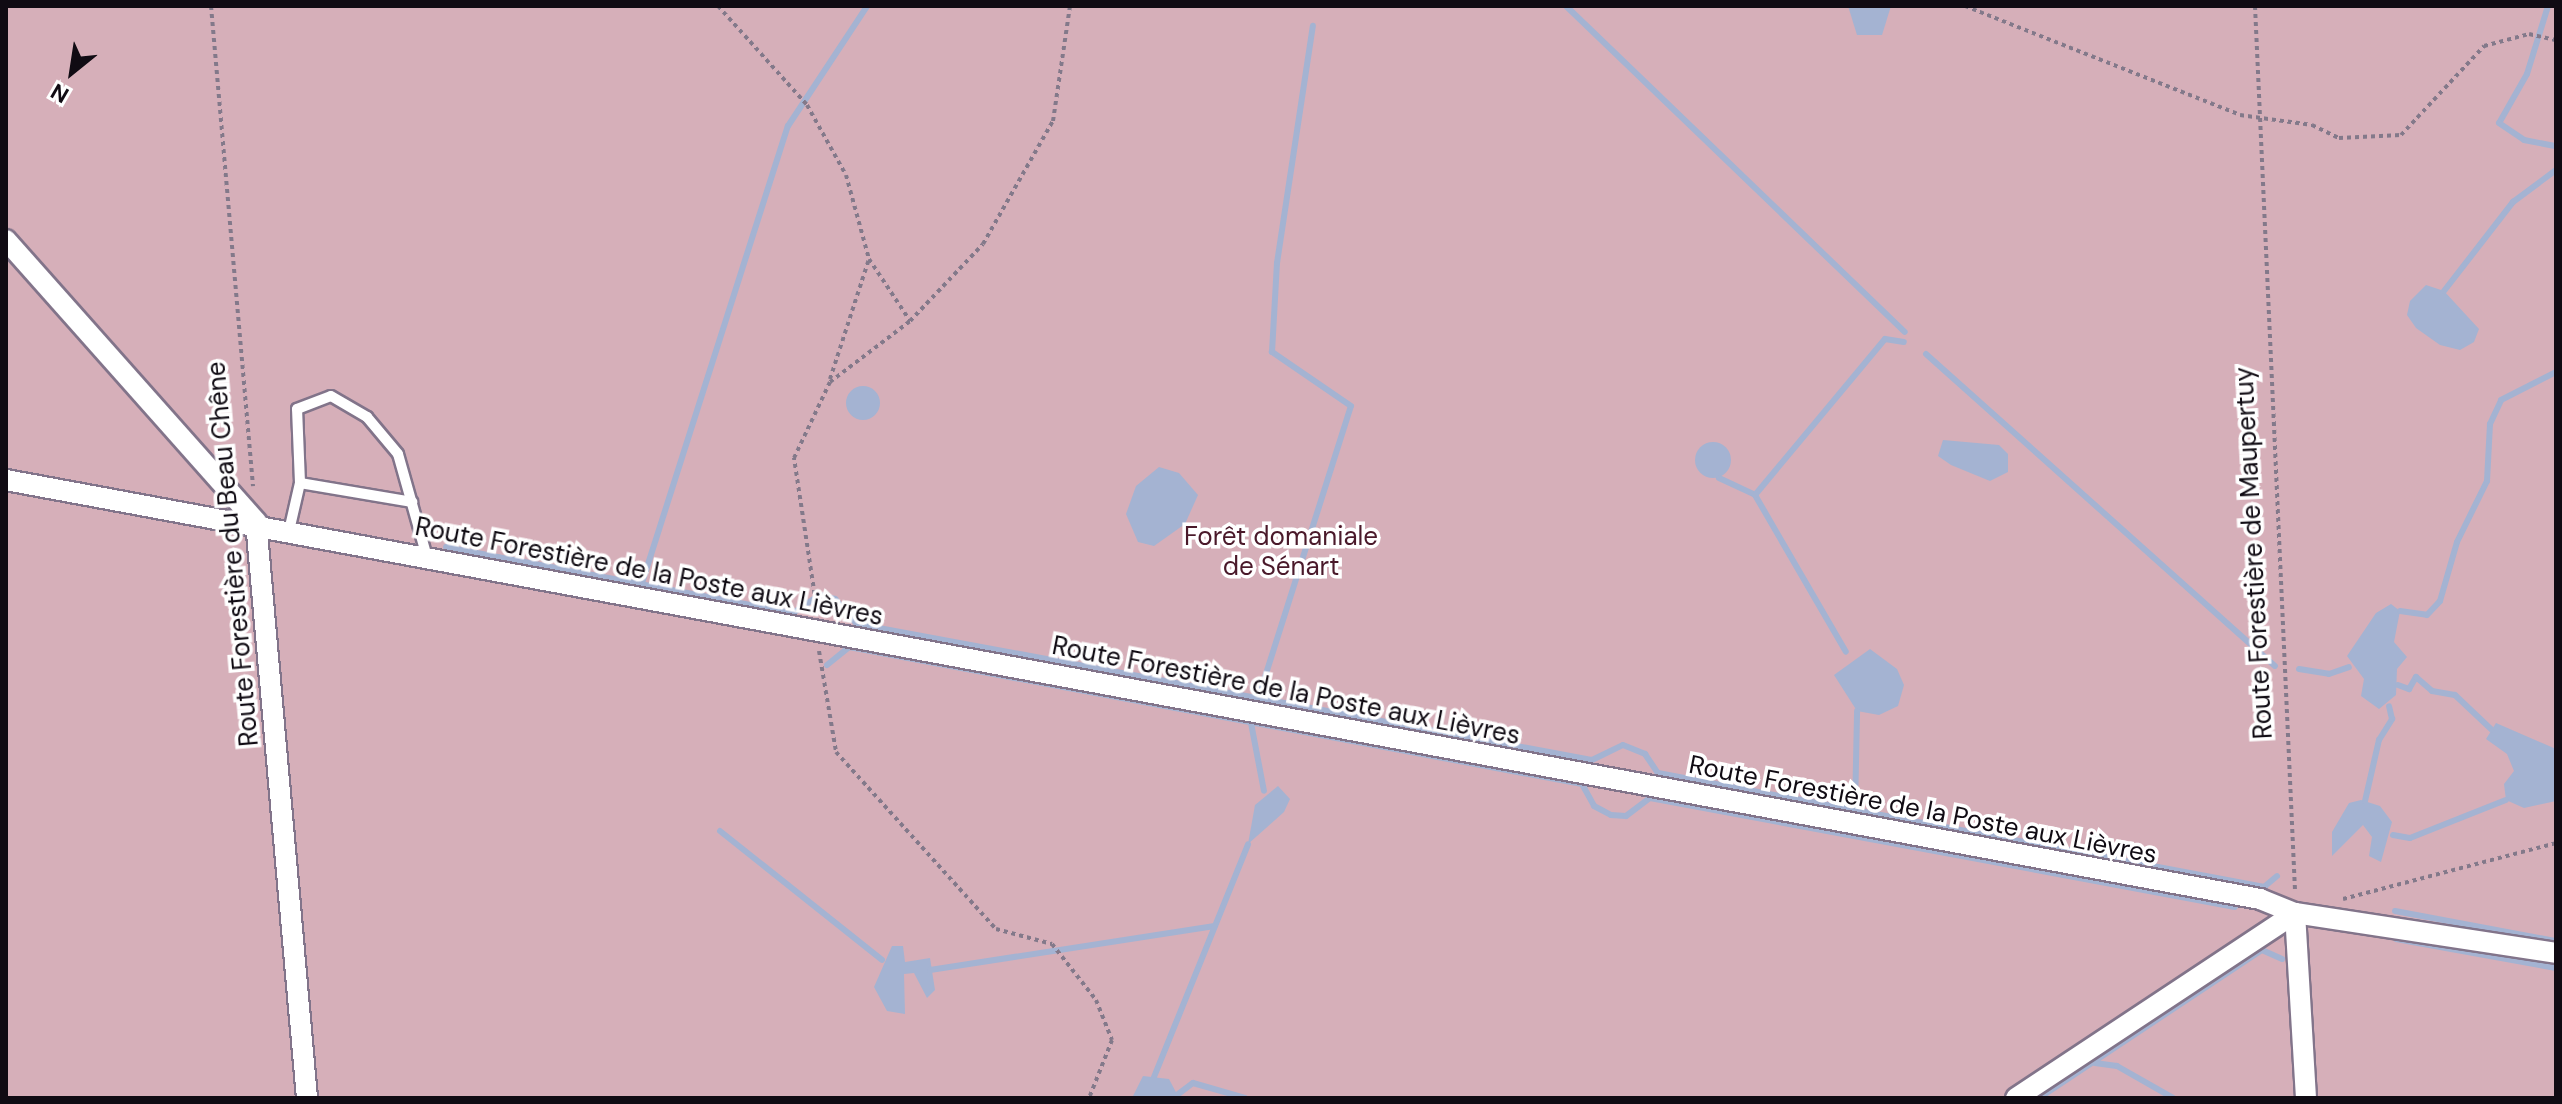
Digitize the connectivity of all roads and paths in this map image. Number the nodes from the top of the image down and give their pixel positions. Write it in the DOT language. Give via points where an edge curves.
graph roads {
  1 [pos="211,6"];
  2 [pos="718,6"];
  3 [pos="1070,6"];
  4 [pos="1965,6"];
  5 [pos="2255,6"];
  6 [pos="2556,40"];
  7 [pos="2259,116"];
  8 [pos="6,240"];
  9 [pos="869,259"];
  10 [pos="910,321"];
  11 [pos="830,382"];
  12 [pos="6,480"];
  13 [pos="300,483"];
  14 [pos="412,502"];
  15 [pos="256,522"];
  16 [pos="289,531"];
  17 [pos="427,557"];
  18 [pos="819,630"];
  19 [pos="2556,843"];
  20 [pos="2336,901"];
  21 [pos="2295,913"];
  22 [pos="2556,953"];
  23 [pos="307,1098"];
  24 [pos="1089,1098"];
  25 [pos="2016,1098"];
  26 [pos="2306,1098"];
  1 -- 15 [label="path, Route Forestière du Beau Chêne"];
  2 -- 9 [label="path" via="807,105 846,175"];
  3 -- 10 [label="path" via="1053,121 983,244"];
  4 -- 7 [label="path" via="2139,78"];
  5 -- 7 [label="path, Route Forestière de Maupertuy"];
  6 -- 7 [label="path" via="2529,34 2484,46 2401,135 2339,138"];
  7 -- 21 [label="path, Route Forestière de Maupertuy"];
  8 -- 15 [label="street"];
  9 -- 10 [label="path"];
  9 -- 11 [label="path"];
  10 -- 11 [label="path"];
  11 -- 18 [label="path" via="794,458"];
  12 -- 15 [label="street, Route Forestière de la Poste aux Lièvres"];
  13 -- 14 [label="lane"];
  13 -- 14 [label="lane" via="297,409 331,396 367,417 398,454"];
  13 -- 16 [label="lane"];
  14 -- 17 [label="lane"];
  15 -- 16 [label="street, Route Forestière de la Poste aux Lièvres"];
  15 -- 23 [label="street, Route Forestière du Beau Chêne"];
  16 -- 17 [label="street, Route Forestière de la Poste aux Lièvres"];
  17 -- 18 [label="street, Route Forestière de la Poste aux Lièvres"];
  18 -- 21 [label="street, Route Forestière de la Poste aux Lièvres" via="2260,899"];
  18 -- 24 [label="path" via="836,752 996,929 1052,944 1096,1000 1112,1040"];
  19 -- 20 [label="path"];
  21 -- 22 [label="street, Route Forestière de la Poste aux Lièvres"];
  21 -- 25 [label="street"];
  21 -- 26 [label="street"];
}
